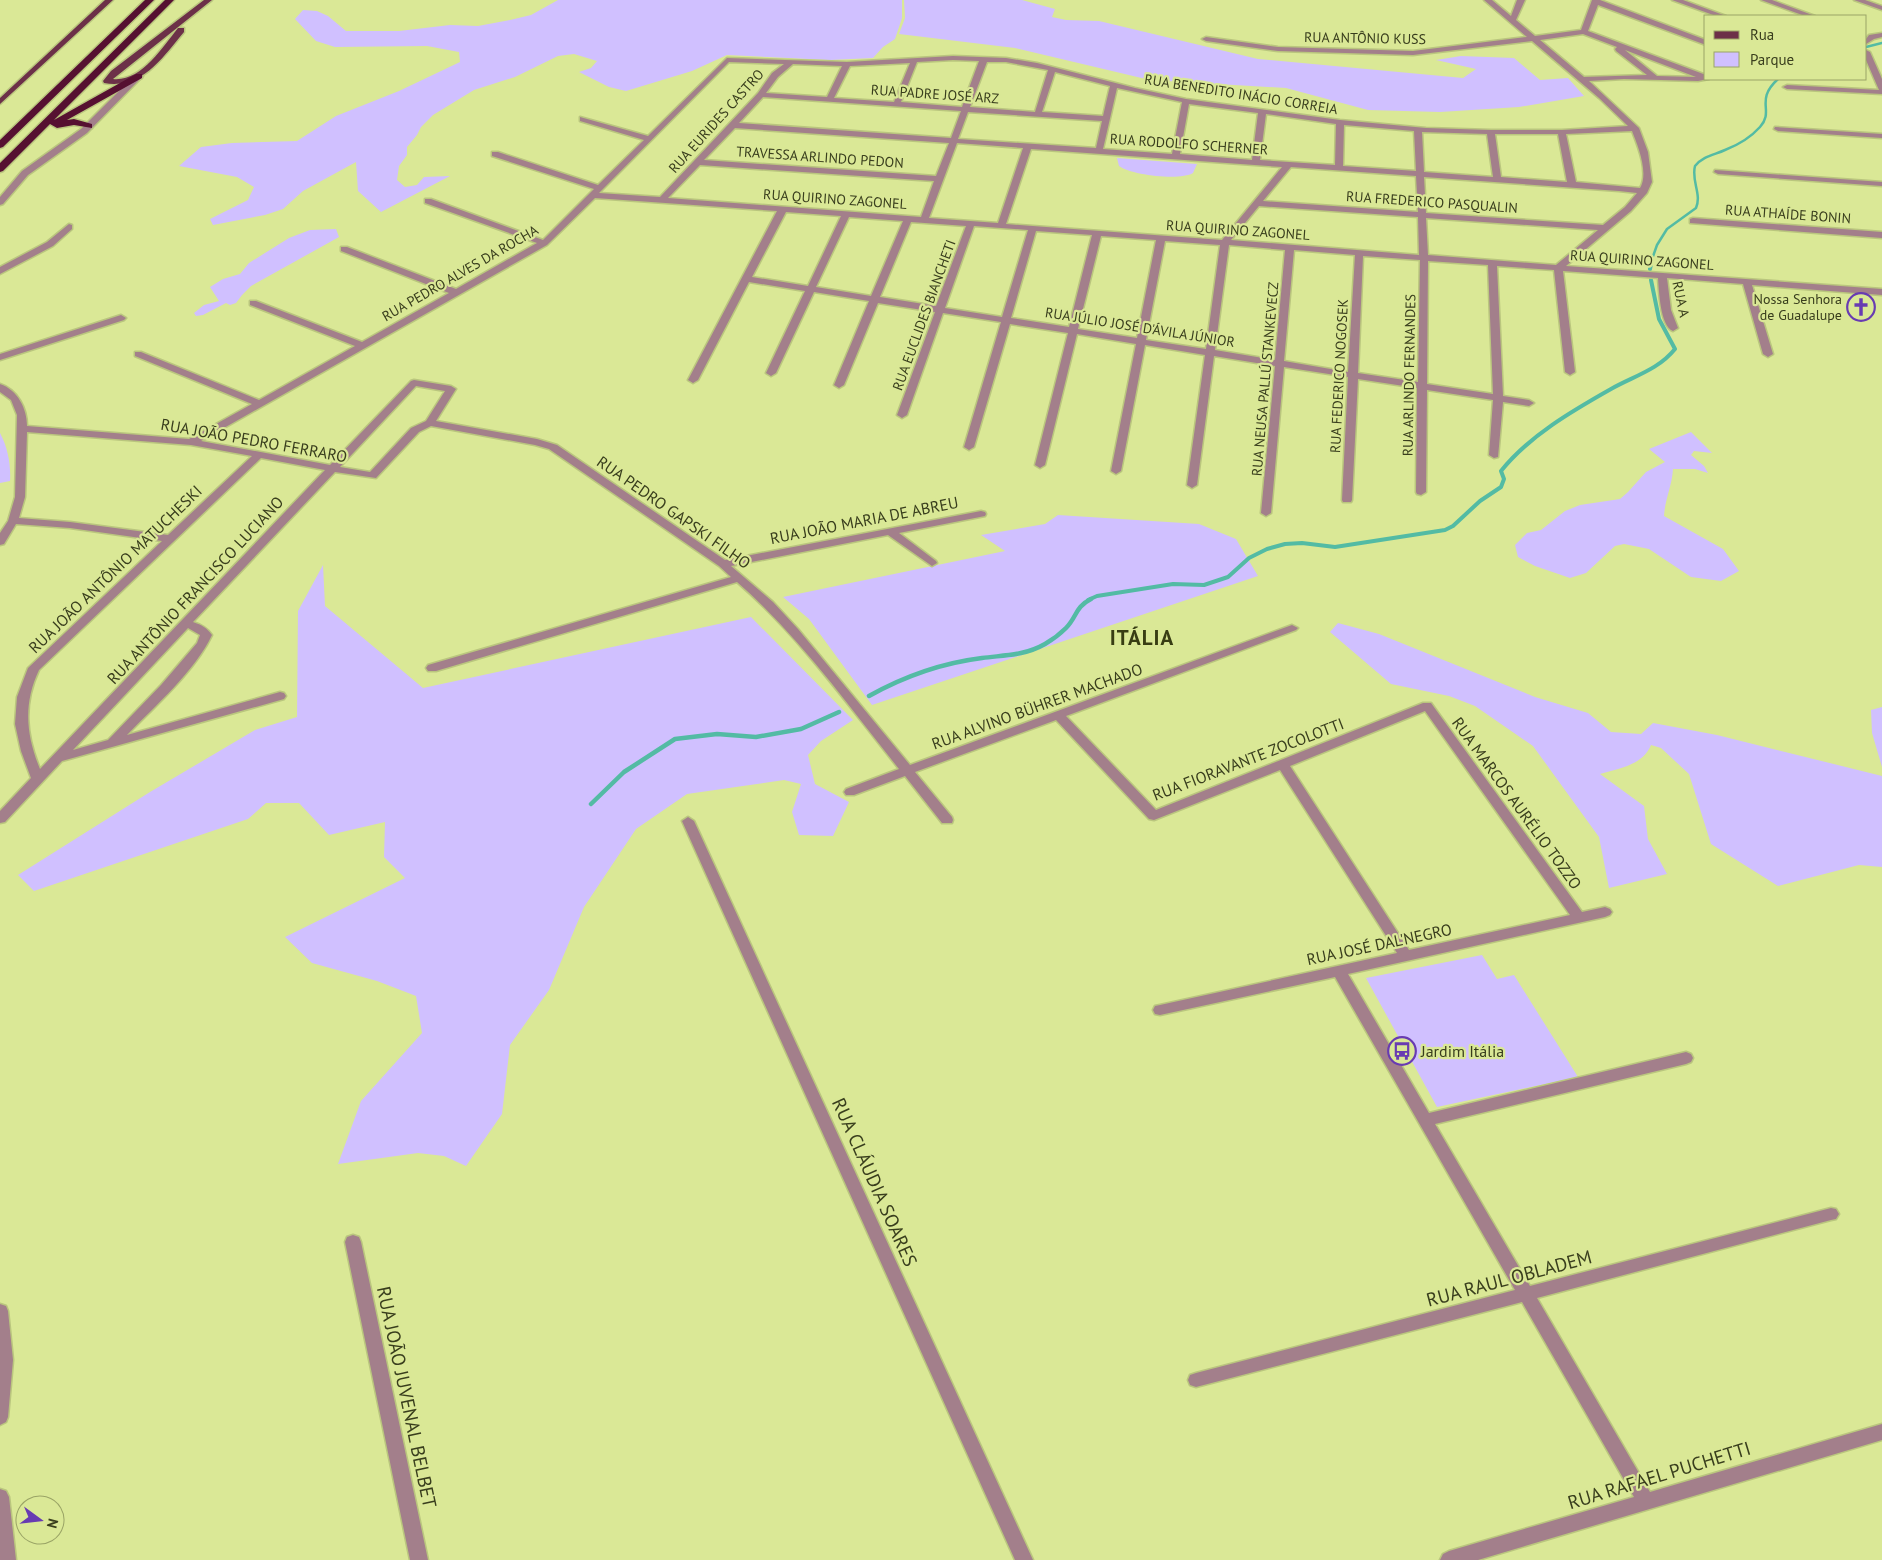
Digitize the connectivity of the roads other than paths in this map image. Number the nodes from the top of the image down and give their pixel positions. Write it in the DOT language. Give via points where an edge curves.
graph roads {
  1 [pos="109,0"];
  2 [pos="150,0"];
  3 [pos="170,0"];
  4 [pos="208,0"];
  5 [pos="1488,0"];
  6 [pos="1521,0"];
  7 [pos="1676,0"];
  8 [pos="1765,0"];
  9 [pos="1858,0"];
  10 [pos="1596,1"];
  11 [pos="201,7"];
  12 [pos="1882,8"];
  13 [pos="1719,15"];
  14 [pos="1808,15"];
  15 [pos="1512,20"];
  16 [pos="1584,32"];
  17 [pos="1882,35"];
  18 [pos="1533,38"];
  19 [pos="1868,38"];
  20 [pos="1206,39"];
  21 [pos="1609,41"];
  22 [pos="1704,42"];
  23 [pos="1867,54"];
  24 [pos="984,59"];
  25 [pos="727,60"];
  26 [pos="746,60"];
  27 [pos="914,61"];
  28 [pos="791,62"];
  29 [pos="847,64"];
  30 [pos="1052,69"];
  31 [pos="767,74"];
  32 [pos="139,76"];
  33 [pos="1704,77"];
  34 [pos="1654,78"];
  35 [pos="1581,79"];
  36 [pos="1704,79"];
  37 [pos="107,81"];
  38 [pos="1114,85"];
  39 [pos="1787,87"];
  40 [pos="1882,88"];
  41 [pos="1882,92"];
  42 [pos="111,93"];
  43 [pos="761,95"];
  44 [pos="830,100"];
  45 [pos="1186,100"];
  46 [pos="0,102"];
  47 [pos="112,103"];
  48 [pos="897,104"];
  49 [pos="965,109"];
  50 [pos="1262,112"];
  51 [pos="1038,114"];
  52 [pos="1107,118"];
  53 [pos="583,119"];
  54 [pos="1340,122"];
  55 [pos="732,125"];
  56 [pos="53,126"];
  57 [pos="89,126"];
  58 [pos="1635,128"];
  59 [pos="1778,129"];
  60 [pos="1418,130"];
  61 [pos="1491,132"];
  62 [pos="1562,132"];
  63 [pos="1882,136"];
  64 [pos="649,139"];
  65 [pos="954,141"];
  66 [pos="0,145"];
  67 [pos="1028,146"];
  68 [pos="1099,151"];
  69 [pos="495,154"];
  70 [pos="1175,157"];
  71 [pos="698,162"];
  72 [pos="1256,162"];
  73 [pos="1288,164"];
  74 [pos="1339,168"];
  75 [pos="0,171"];
  76 [pos="1718,172"];
  77 [pos="1420,174"];
  78 [pos="939,179"];
  79 [pos="1497,179"];
  80 [pos="1572,184"];
  81 [pos="1882,184"];
  82 [pos="596,191"];
  83 [pos="1644,191"];
  84 [pos="662,200"];
  85 [pos="428,201"];
  86 [pos="0,202"];
  87 [pos="1257,202"];
  88 [pos="783,209"];
  89 [pos="846,214"];
  90 [pos="1422,215"];
  91 [pos="908,219"];
  92 [pos="924,220"];
  93 [pos="1692,221"];
  94 [pos="971,223"];
  95 [pos="1001,226"];
  96 [pos="69,227"];
  97 [pos="1033,228"];
  98 [pos="1605,228"];
  99 [pos="1097,233"];
  100 [pos="1882,235"];
  101 [pos="1161,238"];
  102 [pos="1225,242"];
  103 [pos="544,243"];
  104 [pos="1290,247"];
  105 [pos="344,249"];
  106 [pos="1359,252"];
  107 [pos="1424,258"];
  108 [pos="1492,262"];
  109 [pos="1558,268"];
  110 [pos="0,272"];
  111 [pos="1662,275"];
  112 [pos="746,279"];
  113 [pos="1747,282"];
  114 [pos="810,289"];
  115 [pos="456,292"];
  116 [pos="1882,292"];
  117 [pos="875,299"];
  118 [pos="253,303"];
  119 [pos="940,310"];
  120 [pos="121,318"];
  121 [pos="1006,320"];
  122 [pos="1673,328"];
  123 [pos="1073,331"];
  124 [pos="1141,342"];
  125 [pos="362,345"];
  126 [pos="1210,352"];
  127 [pos="138,354"];
  128 [pos="1768,354"];
  129 [pos="0,357"];
  130 [pos="1280,364"];
  131 [pos="1570,372"];
  132 [pos="771,373"];
  133 [pos="1353,375"];
  134 [pos="693,380"];
  135 [pos="839,385"];
  136 [pos="1423,386"];
  137 [pos="0,387"];
  138 [pos="1498,398"];
  139 [pos="259,403"];
  140 [pos="1529,403"];
  141 [pos="902,415"];
  142 [pos="430,423"];
  143 [pos="22,430"];
  144 [pos="191,442"];
  145 [pos="969,447"];
  146 [pos="259,455"];
  147 [pos="1494,455"];
  148 [pos="1040,465"];
  149 [pos="332,468"];
  150 [pos="1116,471"];
  151 [pos="1192,485"];
  152 [pos="1421,492"];
  153 [pos="1346,500"];
  154 [pos="1266,513"];
  155 [pos="981,514"];
  156 [pos="14,521"];
  157 [pos="891,532"];
  158 [pos="170,539"];
  159 [pos="0,542"];
  160 [pos="932,563"];
  161 [pos="723,564"];
  162 [pos="740,578"];
  163 [pos="185,624"];
  164 [pos="1292,628"];
  165 [pos="432,668"];
  166 [pos="280,696"];
  167 [pos="1428,706"];
  168 [pos="1058,715"];
  169 [pos="113,742"];
  170 [pos="58,758"];
  171 [pos="1283,764"];
  172 [pos="908,771"];
  173 [pos="38,779"];
  174 [pos="850,792"];
  175 [pos="0,819"];
  176 [pos="947,820"];
  177 [pos="688,821"];
  178 [pos="1605,912"];
  179 [pos="1579,918"];
  180 [pos="1406,956"];
  181 [pos="1339,971"];
  182 [pos="1160,1010"];
  183 [pos="1686,1058"];
  184 [pos="1425,1120"];
  185 [pos="1831,1214"];
  186 [pos="353,1242"];
  187 [pos="1526,1294"];
  188 [pos="0,1311"];
  189 [pos="1196,1380"];
  190 [pos="0,1417"];
  191 [pos="1882,1432"];
  192 [pos="0,1496"];
  193 [pos="1646,1502"];
  194 [pos="7,1560"];
  195 [pos="420,1560"];
  196 [pos="1024,1560"];
  197 [pos="1449,1560"];
  1 -- 46 [label="main road"];
  2 -- 66 [label="highway"];
  3 -- 75 [label="highway"];
  4 -- 11 [label="main road"];
  5 -- 15 [label="street"];
  6 -- 15 [label="street"];
  7 -- 13 [label="street"];
  8 -- 14 [label="street"];
  9 -- 12 [label="street"];
  10 -- 16 [label="street"];
  10 -- 22 [label="street"];
  11 -- 32 [label="main road"];
  11 -- 37 [label="main road"];
  15 -- 18 [label="street"];
  16 -- 18 [label="street, RUA ANTÔNIO KUSS"];
  16 -- 21 [label="street"];
  17 -- 19 [label="street"];
  18 -- 20 [label="street, RUA ANTÔNIO KUSS" via="1413,53 1269,48"];
  18 -- 35 [label="street"];
  21 -- 33 [label="street"];
  21 -- 34 [label="street"];
  23 -- 40 [label="street"];
  24 -- 27 [label="street, RUA BENEDITO INÁCIO CORREIA"];
  24 -- 30 [label="street, RUA BENEDITO INÁCIO CORREIA" via="1018,61"];
  24 -- 49 [label="street"];
  25 -- 26 [label="street, RUA BENEDITO INÁCIO CORREIA"];
  25 -- 64 [label="street, RUA PEDRO ALVES DA ROCHA"];
  26 -- 28 [label="street, RUA BENEDITO INÁCIO CORREIA"];
  26 -- 31 [label="street"];
  27 -- 29 [label="street, RUA BENEDITO INÁCIO CORREIA"];
  27 -- 48 [label="street"];
  28 -- 29 [label="street, RUA BENEDITO INÁCIO CORREIA"];
  28 -- 31 [label="street, RUA EURIDES CASTRO"];
  29 -- 44 [label="street"];
  30 -- 38 [label="street, RUA BENEDITO INÁCIO CORREIA"];
  30 -- 51 [label="street"];
  31 -- 43 [label="street, RUA EURIDES CASTRO"];
  32 -- 37 [label="main road" via="121,83"];
  32 -- 42 [label="highway"];
  32 -- 47 [label="street"];
  34 -- 35 [label="street"];
  34 -- 36 [label="street"];
  35 -- 58 [label="street"];
  37 -- 42 [label="main road"];
  38 -- 45 [label="street, RUA BENEDITO INÁCIO CORREIA"];
  38 -- 52 [label="street"];
  39 -- 41 [label="street"];
  42 -- 47 [label="street"];
  42 -- 56 [label="highway"];
  43 -- 44 [label="street, RUA PADRE JOSÉ ARZ"];
  43 -- 55 [label="street, RUA EURIDES CASTRO"];
  44 -- 48 [label="street, RUA PADRE JOSÉ ARZ"];
  45 -- 50 [label="street, RUA BENEDITO INÁCIO CORREIA"];
  45 -- 70 [label="street"];
  47 -- 57 [label="street"];
  48 -- 49 [label="street, RUA PADRE JOSÉ ARZ"];
  49 -- 51 [label="street, RUA PADRE JOSÉ ARZ"];
  49 -- 65 [label="street"];
  50 -- 54 [label="street, RUA BENEDITO INÁCIO CORREIA"];
  50 -- 72 [label="street"];
  51 -- 52 [label="street, RUA PADRE JOSÉ ARZ"];
  52 -- 68 [label="street"];
  53 -- 64 [label="street"];
  54 -- 60 [label="street, RUA BENEDITO INÁCIO CORREIA"];
  54 -- 74 [label="street"];
  55 -- 65 [label="street, RUA RODOLFO SCHERNER"];
  55 -- 71 [label="street, RUA EURIDES CASTRO"];
  56 -- 57 [label="highway" via="74,122"];
  56 -- 75 [label="highway" via="20,158"];
  57 -- 86 [label="street" via="25,173"];
  58 -- 62 [label="street, RUA BENEDITO INÁCIO CORREIA"];
  58 -- 83 [label="street" via="1647,163 1648,182"];
  59 -- 63 [label="street"];
  60 -- 61 [label="street, RUA BENEDITO INÁCIO CORREIA"];
  60 -- 77 [label="street, RUA ARLINDO FERNANDES"];
  61 -- 62 [label="street, RUA BENEDITO INÁCIO CORREIA"];
  61 -- 79 [label="street"];
  62 -- 80 [label="street"];
  64 -- 82 [label="street, RUA PEDRO ALVES DA ROCHA"];
  65 -- 67 [label="street, RUA RODOLFO SCHERNER"];
  65 -- 78 [label="street"];
  67 -- 68 [label="street, RUA RODOLFO SCHERNER"];
  67 -- 95 [label="street"];
  68 -- 70 [label="street, RUA RODOLFO SCHERNER"];
  69 -- 82 [label="street, RUA QUIRINO ZAGONEL"];
  70 -- 72 [label="street, RUA RODOLFO SCHERNER"];
  71 -- 78 [label="street, TRAVESSA ARLINDO PEDON"];
  71 -- 84 [label="street, RUA EURIDES CASTRO"];
  72 -- 73 [label="street, RUA RODOLFO SCHERNER"];
  73 -- 74 [label="street, RUA RODOLFO SCHERNER"];
  73 -- 87 [label="street"];
  74 -- 77 [label="street, RUA RODOLFO SCHERNER"];
  76 -- 81 [label="street"];
  77 -- 79 [label="street, RUA RODOLFO SCHERNER"];
  77 -- 90 [label="street, RUA ARLINDO FERNANDES"];
  78 -- 92 [label="street"];
  79 -- 80 [label="street, RUA RODOLFO SCHERNER"];
  80 -- 83 [label="street, RUA RODOLFO SCHERNER"];
  82 -- 84 [label="street, RUA QUIRINO ZAGONEL"];
  82 -- 103 [label="street, RUA PEDRO ALVES DA ROCHA"];
  83 -- 98 [label="street"];
  84 -- 88 [label="street, RUA QUIRINO ZAGONEL"];
  85 -- 103 [label="street"];
  87 -- 90 [label="street, RUA FREDERICO PASQUALIN"];
  87 -- 102 [label="street"];
  88 -- 89 [label="street, RUA QUIRINO ZAGONEL"];
  88 -- 112 [label="street"];
  89 -- 91 [label="street, RUA QUIRINO ZAGONEL"];
  89 -- 114 [label="street"];
  90 -- 98 [label="street, RUA FREDERICO PASQUALIN"];
  90 -- 107 [label="street, RUA ARLINDO FERNANDES"];
  91 -- 92 [label="street, RUA QUIRINO ZAGONEL"];
  91 -- 117 [label="street"];
  92 -- 94 [label="street, RUA QUIRINO ZAGONEL"];
  93 -- 100 [label="street, RUA ATHAÍDE BONIN"];
  94 -- 95 [label="street, RUA QUIRINO ZAGONEL"];
  94 -- 119 [label="street, RUA EUCLIDES BIANCHETI"];
  95 -- 97 [label="street, RUA QUIRINO ZAGONEL"];
  96 -- 110 [label="street" via="50,244"];
  97 -- 99 [label="street, RUA QUIRINO ZAGONEL"];
  97 -- 121 [label="street"];
  98 -- 109 [label="street"];
  99 -- 101 [label="street, RUA QUIRINO ZAGONEL"];
  99 -- 123 [label="street"];
  101 -- 102 [label="street, RUA QUIRINO ZAGONEL"];
  101 -- 124 [label="street"];
  102 -- 104 [label="street, RUA QUIRINO ZAGONEL"];
  102 -- 126 [label="street"];
  103 -- 115 [label="street, RUA PEDRO ALVES DA ROCHA"];
  104 -- 106 [label="street, RUA QUIRINO ZAGONEL"];
  104 -- 130 [label="street, RUA NEUSA PALLÚ STANKEVECZ"];
  105 -- 115 [label="street"];
  106 -- 107 [label="street, RUA QUIRINO ZAGONEL"];
  106 -- 133 [label="street, RUA FEDERICO NOGOSEK"];
  107 -- 108 [label="street, RUA QUIRINO ZAGONEL"];
  107 -- 136 [label="street, RUA ARLINDO FERNANDES"];
  108 -- 109 [label="street, RUA QUIRINO ZAGONEL"];
  108 -- 138 [label="street"];
  109 -- 111 [label="street, RUA QUIRINO ZAGONEL"];
  109 -- 131 [label="street"];
  111 -- 113 [label="street, RUA QUIRINO ZAGONEL"];
  111 -- 122 [label="street, RUA A" via="1666,310"];
  112 -- 114 [label="street, RUA JÚLIO JOSÉ D'ÁVILA JÚNIOR"];
  112 -- 134 [label="street"];
  113 -- 116 [label="street, RUA QUIRINO ZAGONEL"];
  113 -- 128 [label="street"];
  114 -- 117 [label="street, RUA JÚLIO JOSÉ D'ÁVILA JÚNIOR"];
  114 -- 132 [label="street"];
  115 -- 125 [label="street, RUA PEDRO ALVES DA ROCHA"];
  117 -- 119 [label="street, RUA JÚLIO JOSÉ D'ÁVILA JÚNIOR"];
  117 -- 135 [label="street"];
  118 -- 125 [label="street"];
  119 -- 121 [label="street, RUA JÚLIO JOSÉ D'ÁVILA JÚNIOR"];
  119 -- 141 [label="street, RUA EUCLIDES BIANCHETI"];
  120 -- 129 [label="street"];
  121 -- 123 [label="street, RUA JÚLIO JOSÉ D'ÁVILA JÚNIOR"];
  121 -- 145 [label="street"];
  123 -- 124 [label="street, RUA JÚLIO JOSÉ D'ÁVILA JÚNIOR"];
  123 -- 148 [label="street"];
  124 -- 126 [label="street, RUA JÚLIO JOSÉ D'ÁVILA JÚNIOR"];
  124 -- 150 [label="street"];
  125 -- 139 [label="street, RUA PEDRO ALVES DA ROCHA"];
  126 -- 130 [label="street, RUA JÚLIO JOSÉ D'ÁVILA JÚNIOR"];
  126 -- 151 [label="street"];
  127 -- 139 [label="street"];
  130 -- 133 [label="street, RUA JÚLIO JOSÉ D'ÁVILA JÚNIOR"];
  130 -- 154 [label="street, RUA NEUSA PALLÚ STANKEVECZ"];
  133 -- 136 [label="street, RUA JÚLIO JOSÉ D'ÁVILA JÚNIOR"];
  133 -- 153 [label="street, RUA FEDERICO NOGOSEK"];
  136 -- 138 [label="street, RUA JÚLIO JOSÉ D'ÁVILA JÚNIOR"];
  136 -- 152 [label="street, RUA ARLINDO FERNANDES"];
  137 -- 143 [label="street" via="19,406"];
  138 -- 140 [label="street, RUA JÚLIO JOSÉ D'ÁVILA JÚNIOR"];
  138 -- 147 [label="street"];
  139 -- 144 [label="street, RUA PEDRO ALVES DA ROCHA"];
  142 -- 149 [label="street, RUA JOÃO PEDRO FERRARO" via="415,430 372,476"];
  142 -- 149 [label="street, RUA ANTÔNIO FRANCISCO LUCIANO" via="451,389 414,383"];
  142 -- 161 [label="street, RUA PEDRO GAPSKI FILHO" via="553,447"];
  143 -- 144 [label="street, RUA JOÃO PEDRO FERRARO"];
  143 -- 156 [label="street" via="20,497"];
  144 -- 146 [label="street, RUA JOÃO PEDRO FERRARO"];
  146 -- 149 [label="street, RUA JOÃO PEDRO FERRARO"];
  146 -- 158 [label="street, RUA JOÃO ANTÔNIO MATUCHESKI"];
  149 -- 163 [label="street, RUA ANTÔNIO FRANCISCO LUCIANO"];
  155 -- 157 [label="street, RUA JOÃO MARIA DE ABREU"];
  156 -- 158 [label="street"];
  156 -- 159 [label="street"];
  157 -- 160 [label="street"];
  157 -- 161 [label="street, RUA JOÃO MARIA DE ABREU"];
  158 -- 173 [label="street, RUA JOÃO ANTÔNIO MATUCHESKI" via="44,657 28,680 21,715 22,731"];
  161 -- 162 [label="street, RUA PEDRO GAPSKI FILHO"];
  162 -- 165 [label="street"];
  162 -- 172 [label="street, RUA PEDRO GAPSKI FILHO" via="794,631"];
  163 -- 169 [label="street" via="203,630 205,640"];
  163 -- 170 [label="street, RUA ANTÔNIO FRANCISCO LUCIANO"];
  164 -- 168 [label="street, RUA ALVINO BÜHRER MACHADO"];
  166 -- 169 [label="street"];
  167 -- 171 [label="street, RUA FIORAVANTE ZOCOLOTTI"];
  167 -- 179 [label="street, RUA MARCOS AURÉLIO TOZZO"];
  168 -- 171 [label="street, RUA FIORAVANTE ZOCOLOTTI" via="1154,816"];
  168 -- 172 [label="street, RUA ALVINO BÜHRER MACHADO"];
  169 -- 170 [label="street"];
  170 -- 173 [label="street, RUA ANTÔNIO FRANCISCO LUCIANO"];
  171 -- 180 [label="street"];
  172 -- 174 [label="street, RUA ALVINO BÜHRER MACHADO"];
  172 -- 176 [label="street, RUA PEDRO GAPSKI FILHO"];
  173 -- 175 [label="street, RUA ANTÔNIO FRANCISCO LUCIANO"];
  177 -- 196 [label="street, RUA CLÁUDIA SOARES"];
  178 -- 179 [label="street, RUA JOSÉ DAL'NEGRO"];
  179 -- 180 [label="street, RUA JOSÉ DAL'NEGRO"];
  180 -- 181 [label="street, RUA JOSÉ DAL'NEGRO"];
  181 -- 182 [label="street, RUA JOSÉ DAL'NEGRO"];
  181 -- 184 [label="street"];
  183 -- 184 [label="street"];
  184 -- 187 [label="street"];
  185 -- 187 [label="street, RUA RAUL OBLADEM"];
  186 -- 195 [label="street, RUA JOÃO JUVENAL BELBET"];
  187 -- 189 [label="street, RUA RAUL OBLADEM"];
  187 -- 193 [label="street"];
  188 -- 190 [label="street" via="4,1360"];
  191 -- 193 [label="street, RUA RAFAEL PUCHETTI"];
  192 -- 194 [label="street"];
  193 -- 197 [label="street, RUA RAFAEL PUCHETTI"];
}
